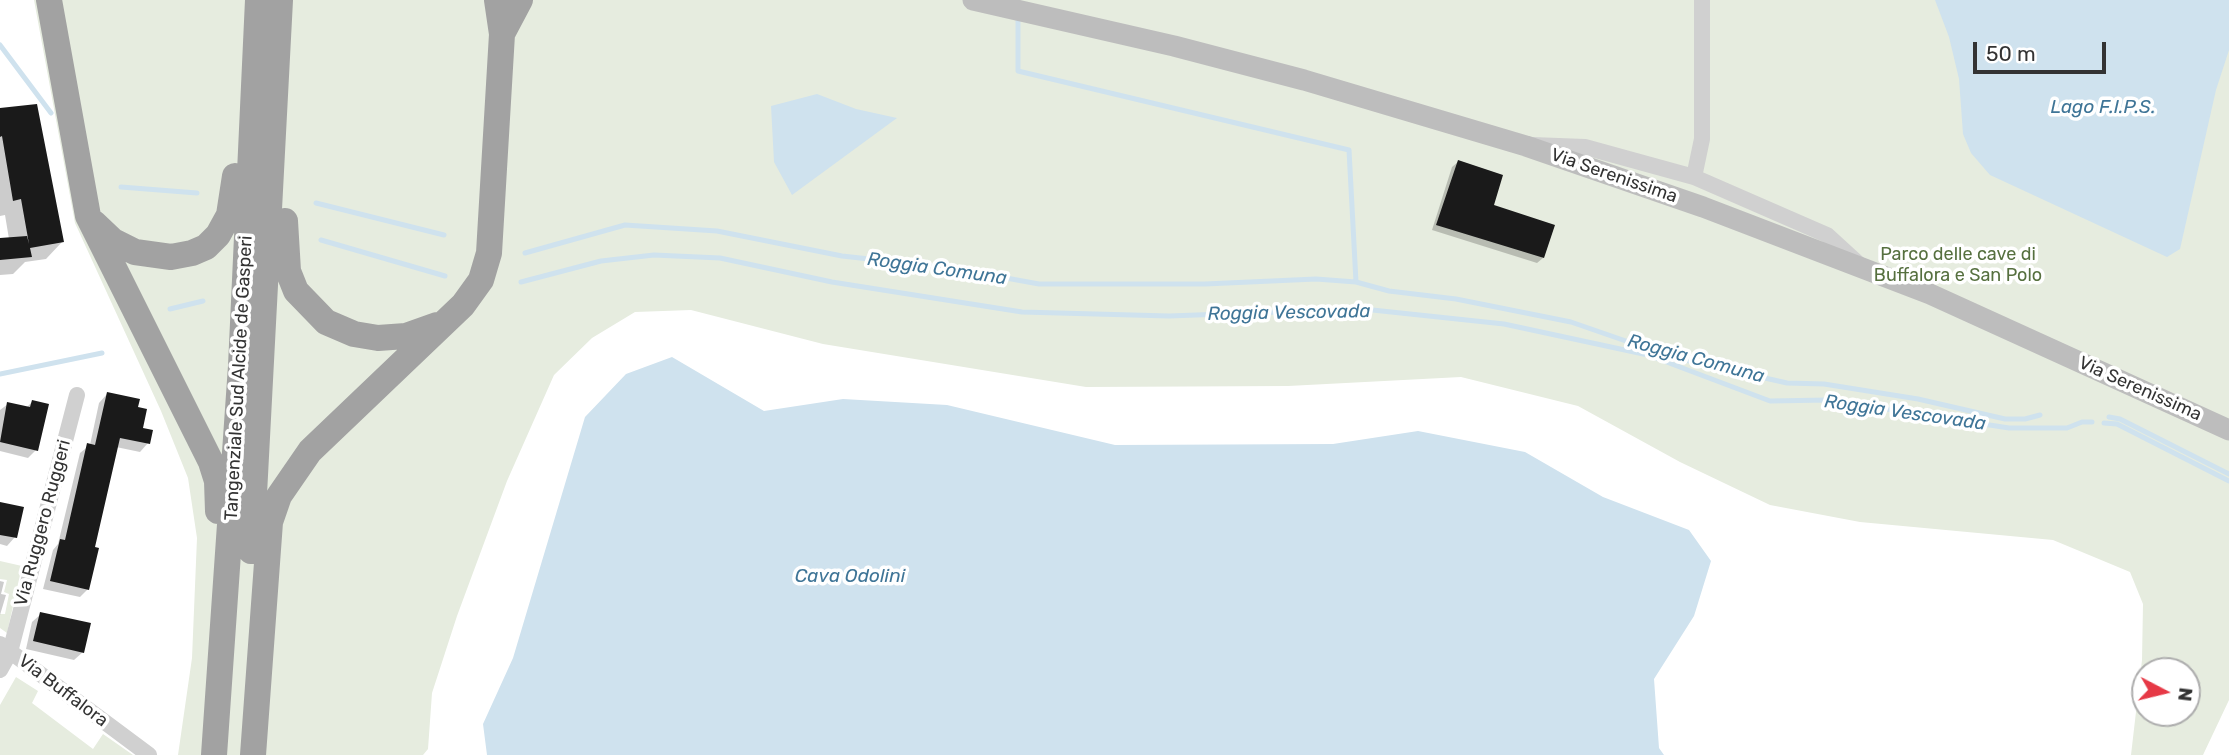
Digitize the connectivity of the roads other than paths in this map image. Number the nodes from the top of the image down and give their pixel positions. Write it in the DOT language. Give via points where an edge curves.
graph roads {
  1 [pos="49,0"];
  2 [pos="247,0"];
  3 [pos="258,0"];
  4 [pos="280,0"];
  5 [pos="497,0"];
  6 [pos="520,0"];
  7 [pos="973,0"];
  8 [pos="1702,0"];
  9 [pos="502,34"];
  10 [pos="278,42"];
  11 [pos="1526,146"];
  12 [pos="1694,177"];
  13 [pos="88,216"];
  14 [pos="1863,269"];
  15 [pos="445,322"];
  16 [pos="77,395"];
  17 [pos="2229,430"];
  18 [pos="5,648"];
  19 [pos="0,670"];
  20 [pos="219,708"];
  21 [pos="149,755"];
  22 [pos="214,755"];
  23 [pos="237,755"];
  24 [pos="253,755"];
  1 -- 13 [label="highway"];
  2 -- 13 [label="highway" via="234,186 229,215 218,234 192,253 152,256 113,241"];
  3 -- 20 [label="highway, Tangenziale Sud Alcide de Gasperi"];
  4 -- 10 [label="highway, Tangenziale Sud Alcide de Gasperi"];
  5 -- 9 [label="highway"];
  6 -- 9 [label="highway"];
  7 -- 11 [label="main road, Via Serenissima" via="1304,80"];
  8 -- 12 [label="street" via="1702,139"];
  9 -- 15 [label="highway" via="489,253 481,280"];
  10 -- 15 [label="highway" via="291,104 284,238 288,271 296,290 326,321 354,334 406,336"];
  10 -- 23 [label="highway, Tangenziale Sud Alcide de Gasperi"];
  11 -- 12 [label="street" via="1585,146"];
  11 -- 14 [label="main road, Via Serenissima"];
  12 -- 14 [label="street" via="1828,235"];
  13 -- 20 [label="highway" via="217,481 210,640"];
  14 -- 17 [label="main road, Via Serenissima" via="1930,294"];
  15 -- 24 [label="highway" via="310,451 279,496 270,522"];
  16 -- 18 [label="street, Via Ruggero Ruggeri"];
  18 -- 19 [label="street, Via Buffalora"];
  18 -- 21 [label="street, Via Buffalora"];
  20 -- 22 [label="highway, Tangenziale Sud Alcide de Gasperi"];
}
